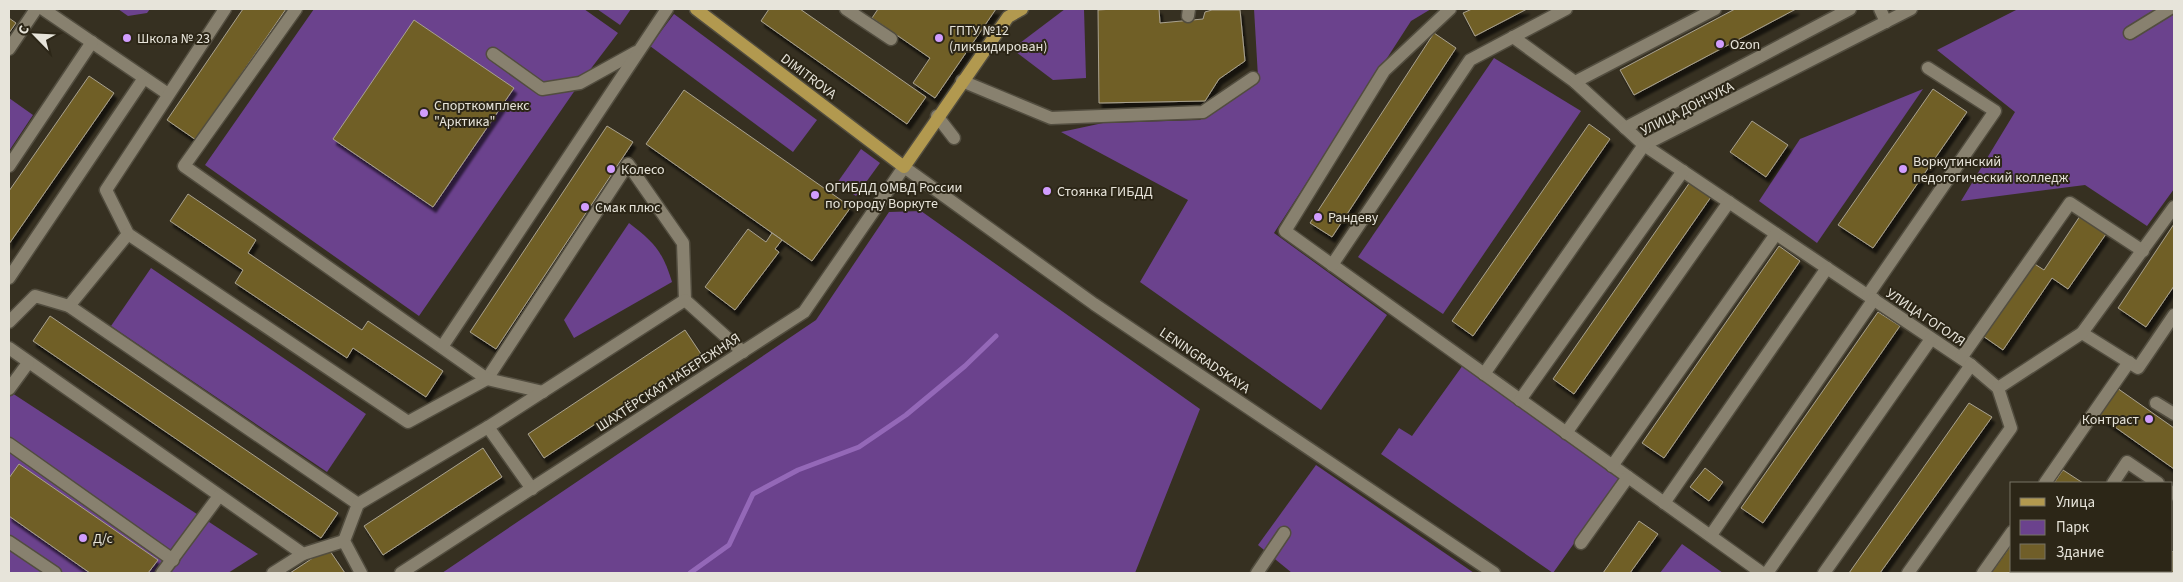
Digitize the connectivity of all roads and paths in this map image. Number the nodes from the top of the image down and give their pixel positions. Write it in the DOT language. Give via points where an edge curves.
graph roads {
  1 [pos="36,9"];
  2 [pos="43,9"];
  3 [pos="225,9"];
  4 [pos="296,9"];
  5 [pos="666,9"];
  6 [pos="846,9"];
  7 [pos="1022,9"];
  8 [pos="1450,9"];
  9 [pos="1566,9"];
  10 [pos="1715,9"];
  11 [pos="1850,9"];
  12 [pos="1880,9"];
  13 [pos="1911,9"];
  14 [pos="2169,9"];
  15 [pos="702,10"];
  16 [pos="1886,22"];
  17 [pos="2130,33"];
  18 [pos="1513,37"];
  19 [pos="891,39"];
  20 [pos="92,42"];
  21 [pos="9,49"];
  22 [pos="639,50"];
  23 [pos="493,54"];
  24 [pos="1928,68"];
  25 [pos="144,78"];
  26 [pos="1253,78"];
  27 [pos="962,80"];
  28 [pos="1575,82"];
  29 [pos="168,94"];
  30 [pos="937,116"];
  31 [pos="1625,128"];
  32 [pos="954,138"];
  33 [pos="1644,145"];
  34 [pos="9,166"];
  35 [pos="904,166"];
  36 [pos="1683,171"];
  37 [pos="1729,202"];
  38 [pos="2174,206"];
  39 [pos="128,234"];
  40 [pos="1776,234"];
  41 [pos="2143,251"];
  42 [pos="1332,265"];
  43 [pos="1827,268"];
  44 [pos="9,278"];
  45 [pos="1870,297"];
  46 [pos="685,300"];
  47 [pos="69,306"];
  48 [pos="2174,315"];
  49 [pos="9,322"];
  50 [pos="2082,332"];
  51 [pos="1931,340"];
  52 [pos="442,347"];
  53 [pos="9,348"];
  54 [pos="743,352"];
  55 [pos="1966,362"];
  56 [pos="2129,362"];
  57 [pos="28,363"];
  58 [pos="1484,374"];
  59 [pos="487,379"];
  60 [pos="1998,388"];
  61 [pos="9,389"];
  62 [pos="543,392"];
  63 [pos="1520,400"];
  64 [pos="2156,403"];
  65 [pos="2174,414"];
  66 [pos="488,427"];
  67 [pos="1566,433"];
  68 [pos="9,444"];
  69 [pos="1612,466"];
  70 [pos="1628,477"];
  71 [pos="2046,482"];
  72 [pos="2114,482"];
  73 [pos="2157,482"];
  74 [pos="532,488"];
  75 [pos="219,496"];
  76 [pos="1664,503"];
  77 [pos="358,504"];
  78 [pos="1284,533"];
  79 [pos="1711,535"];
  80 [pos="2010,535"];
  81 [pos="344,541"];
  82 [pos="9,542"];
  83 [pos="1581,543"];
  84 [pos="304,554"];
  85 [pos="173,560"];
  86 [pos="55,573"];
  87 [pos="162,573"];
  88 [pos="273,573"];
  89 [pos="361,573"];
  90 [pos="401,573"];
  91 [pos="1257,573"];
  92 [pos="1494,573"];
  93 [pos="1762,573"];
  94 [pos="1767,573"];
  95 [pos="1824,573"];
  96 [pos="1908,573"];
  97 [pos="1983,573"];
  1 -- 21 [label="street"];
  2 -- 20 [label="street"];
  3 -- 29 [label="street"];
  4 -- 52 [label="street" via="184,166"];
  5 -- 22 [label="street"];
  6 -- 19 [label="street"];
  7 -- 27 [label="main road" via="1008,17"];
  8 -- 42 [label="street" via="1384,71 1285,231"];
  9 -- 18 [label="street"];
  10 -- 28 [label="street"];
  11 -- 31 [label="street"];
  12 -- 16 [label="street"];
  13 -- 16 [label="street, УЛИЦА ДОНЧУКА"];
  14 -- 17 [label="street"];
  15 -- 35 [label="main road, DIMITROVA"];
  16 -- 33 [label="street, УЛИЦА ДОНЧУКА"];
  18 -- 28 [label="street, УЛИЦА ГОГОЛЯ"];
  18 -- 42 [label="street" via="1470,60"];
  20 -- 25 [label="street"];
  20 -- 34 [label="street"];
  22 -- 23 [label="street" via="580,83 542,88"];
  22 -- 52 [label="street"];
  24 -- 45 [label="street" via="1995,111"];
  25 -- 29 [label="street"];
  25 -- 44 [label="street"];
  26 -- 27 [label="street" via="1203,112 1051,118"];
  27 -- 30 [label="main road"];
  28 -- 31 [label="street, УЛИЦА ГОГОЛЯ"];
  29 -- 39 [label="street" via="106,190"];
  30 -- 32 [label="street"];
  30 -- 35 [label="main road"];
  31 -- 33 [label="street, УЛИЦА ГОГОЛЯ"];
  33 -- 36 [label="street, УЛИЦА ГОГОЛЯ"];
  33 -- 58 [label="street, УЛИЦА ДОНЧУКА"];
  35 -- 54 [label="street, ШАХТЁРСКАЯ НАБЕРЕЖНАЯ" via="804,312"];
  35 -- 92 [label="street, LENINGRADSKAYA" via="1094,304"];
  36 -- 37 [label="street, УЛИЦА ГОГОЛЯ"];
  36 -- 63 [label="street"];
  37 -- 40 [label="street, УЛИЦА ГОГОЛЯ"];
  37 -- 67 [label="street"];
  38 -- 41 [label="street"];
  39 -- 47 [label="street"];
  39 -- 59 [label="street" via="408,422"];
  40 -- 43 [label="street, УЛИЦА ГОГОЛЯ"];
  40 -- 69 [label="street"];
  41 -- 50 [label="street"];
  41 -- 55 [label="street" via="2070,203"];
  42 -- 58 [label="street"];
  43 -- 45 [label="street, УЛИЦА ГОГОЛЯ"];
  43 -- 76 [label="street"];
  45 -- 51 [label="street, УЛИЦА ГОГОЛЯ"];
  45 -- 79 [label="street"];
  46 -- 54 [label="street"];
  46 -- 59 [label="street" via="683,243 628,164"];
  46 -- 62 [label="street"];
  47 -- 49 [label="street" via="34,296"];
  47 -- 77 [label="street"];
  48 -- 56 [label="street" via="2138,368"];
  50 -- 56 [label="street"];
  50 -- 60 [label="street"];
  51 -- 55 [label="street, УЛИЦА ГОГОЛЯ"];
  51 -- 94 [label="street"];
  52 -- 59 [label="street"];
  53 -- 57 [label="street"];
  54 -- 74 [label="street, ШАХТЁРСКАЯ НАБЕРЕЖНАЯ"];
  55 -- 60 [label="street, УЛИЦА ГОГОЛЯ"];
  55 -- 95 [label="street"];
  56 -- 71 [label="street"];
  57 -- 61 [label="street"];
  57 -- 75 [label="street"];
  58 -- 63 [label="street"];
  59 -- 62 [label="street"];
  60 -- 96 [label="street" via="2011,428"];
  62 -- 66 [label="street"];
  63 -- 67 [label="street"];
  64 -- 65 [label="street"];
  66 -- 74 [label="street"];
  66 -- 77 [label="street"];
  67 -- 69 [label="street"];
  68 -- 85 [label="street"];
  69 -- 70 [label="street"];
  70 -- 76 [label="street"];
  70 -- 83 [label="street"];
  72 -- 73 [label="street" via="2127,462"];
  74 -- 90 [label="street, ШАХТЁРСКАЯ НАБЕРЕЖНАЯ"];
  75 -- 84 [label="street"];
  75 -- 85 [label="street"];
  76 -- 79 [label="street"];
  77 -- 81 [label="street"];
  78 -- 91 [label="street"];
  79 -- 93 [label="street"];
  80 -- 97 [label="street"];
  81 -- 84 [label="street"];
  81 -- 89 [label="street"];
  82 -- 86 [label="street"];
  84 -- 88 [label="street"];
  85 -- 87 [label="street"];
}
